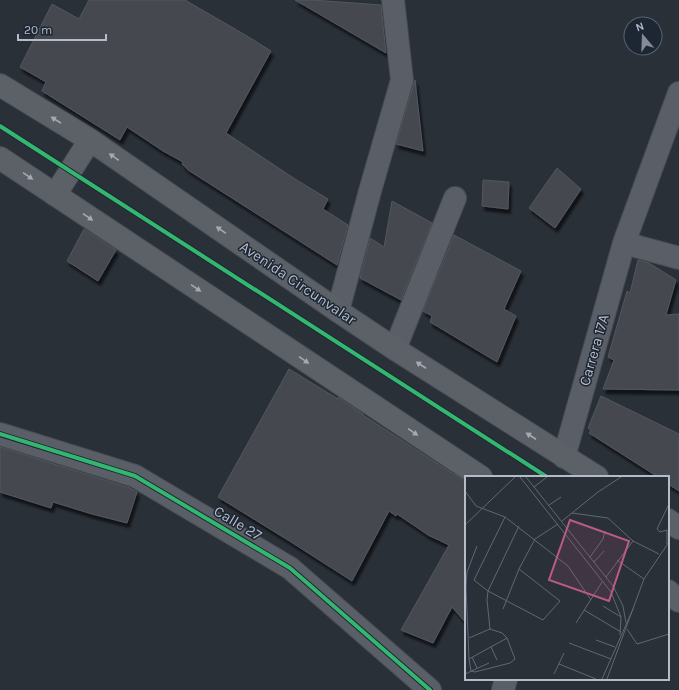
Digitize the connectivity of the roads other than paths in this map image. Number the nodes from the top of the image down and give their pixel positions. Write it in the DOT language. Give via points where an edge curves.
graph roads {
  1 [pos="393,0"];
  2 [pos="0,85"];
  3 [pos="679,93"];
  4 [pos="90,140"];
  5 [pos="0,158"];
  6 [pos="55,195"];
  7 [pos="455,198"];
  8 [pos="624,242"];
  9 [pos="679,258"];
  10 [pos="338,311"];
  11 [pos="395,349"];
  12 [pos="0,434"];
  13 [pos="564,456"];
  14 [pos="479,476"];
  15 [pos="595,476"];
  16 [pos="669,521"];
  17 [pos="679,528"];
  18 [pos="669,592"];
  19 [pos="679,601"];
  20 [pos="506,680"];
  21 [pos="430,690"];
  22 [pos="503,690"];
  1 -- 10 [label="street" via="402,80"];
  4 -- 2 [label="main road, Avenida Circunvalar, one-way"];
  3 -- 8 [label="street, Carrera 17A"];
  4 -- 6 [label="main road"];
  10 -- 4 [label="main road, Avenida Circunvalar, one-way"];
  5 -- 6 [label="main road, one-way"];
  6 -- 14 [label="main road, one-way"];
  7 -- 11 [label="street"];
  8 -- 9 [label="street"];
  8 -- 13 [label="street, Carrera 17A"];
  10 -- 11 [label="main road, Avenida Circunvalar"];
  13 -- 11 [label="main road, Avenida Circunvalar, one-way"];
  12 -- 21 [label="street, Calle 27" via="135,476 290,568"];
  13 -- 15 [label="main road, Avenida Circunvalar"];
  16 -- 17 [label="main road"];
  18 -- 19 [label="main road"];
  20 -- 22 [label="street"];
}
